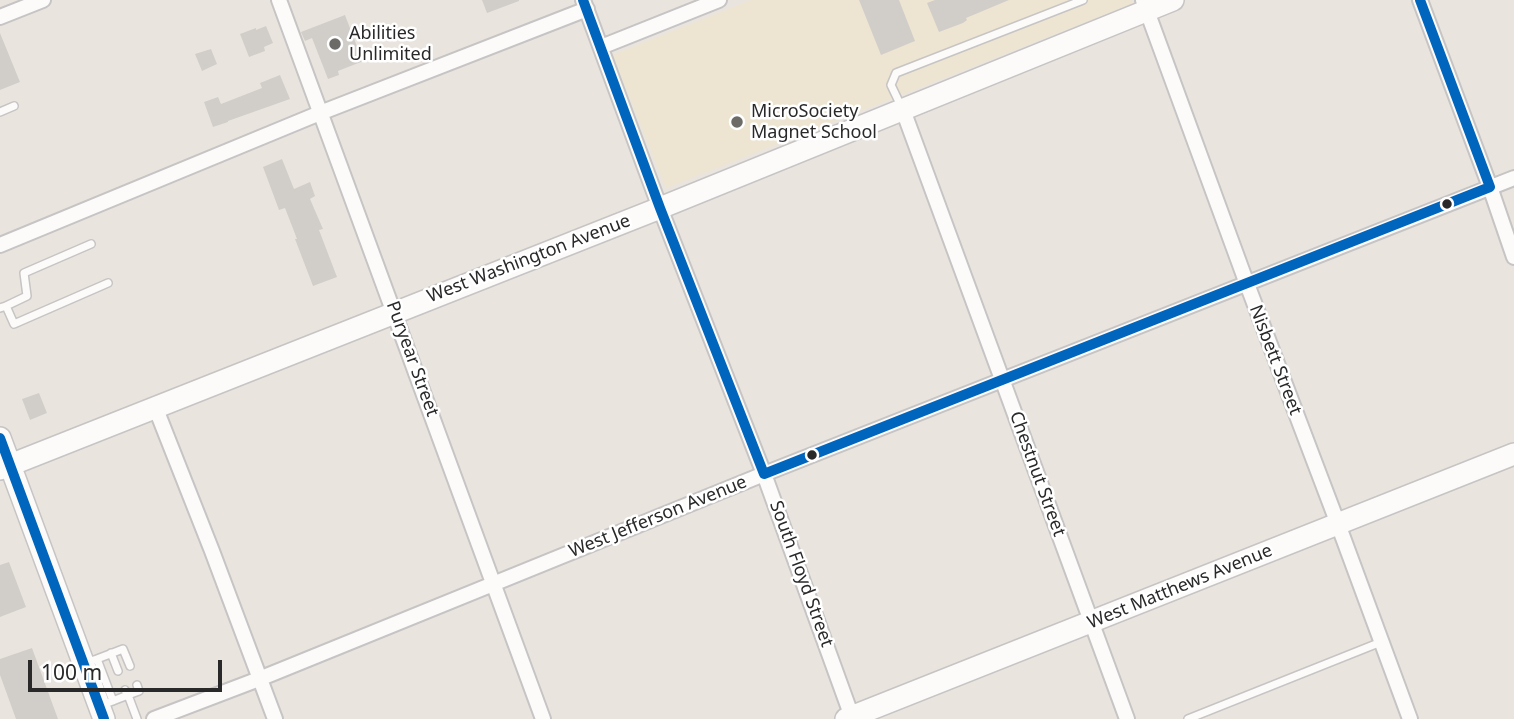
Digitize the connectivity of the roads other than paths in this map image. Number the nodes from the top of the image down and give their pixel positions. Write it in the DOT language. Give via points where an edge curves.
graph roads {
  1 [pos="43,0"];
  2 [pos="279,0"];
  3 [pos="719,0"];
  4 [pos="1083,0"];
  5 [pos="1173,0"];
  6 [pos="1420,0"];
  7 [pos="585,5"];
  8 [pos="1145,5"];
  9 [pos="0,17"];
  10 [pos="601,47"];
  11 [pos="14,106"];
  12 [pos="902,110"];
  13 [pos="0,112"];
  14 [pos="320,113"];
  15 [pos="1514,178"];
  16 [pos="1490,187"];
  17 [pos="660,208"];
  18 [pos="0,244"];
  19 [pos="91,244"];
  20 [pos="1514,257"];
  21 [pos="108,283"];
  22 [pos="1247,284"];
  23 [pos="3,307"];
  24 [pos="395,312"];
  25 [pos="1002,381"];
  26 [pos="156,409"];
  27 [pos="0,438"];
  28 [pos="1514,454"];
  29 [pos="5,468"];
  30 [pos="764,474"];
  31 [pos="1338,524"];
  32 [pos="494,583"];
  33 [pos="1091,622"];
  34 [pos="1381,642"];
  35 [pos="111,653"];
  36 [pos="90,661"];
  37 [pos="130,666"];
  38 [pos="118,671"];
  39 [pos="259,678"];
  40 [pos="137,685"];
  41 [pos="127,692"];
  42 [pos="105,709"];
  43 [pos="849,718"];
  44 [pos="137,719"];
  45 [pos="154,719"];
  46 [pos="275,719"];
  47 [pos="543,719"];
  48 [pos="1128,719"];
  49 [pos="1188,719"];
  50 [pos="1410,719"];
  1 -- 9 [label="street"];
  2 -- 14 [label="street, Puryear Street"];
  3 -- 10 [label="street"];
  4 -- 12 [label="lane" via="897,73 891,85"];
  5 -- 8 [label="street, West Washington Avenue"];
  6 -- 16 [label="street"];
  7 -- 10 [label="street, South Floyd Street"];
  7 -- 14 [label="street"];
  8 -- 12 [label="street, West Washington Avenue"];
  8 -- 22 [label="street, Nisbett Street"];
  10 -- 17 [label="street, South Floyd Street"];
  11 -- 13 [label="lane"];
  12 -- 17 [label="street, West Washington Avenue"];
  12 -- 25 [label="street, Chestnut Street"];
  14 -- 18 [label="street"];
  14 -- 24 [label="street, Puryear Street"];
  15 -- 16 [label="street, West Jefferson Avenue"];
  16 -- 20 [label="street"];
  16 -- 22 [label="street, West Jefferson Avenue"];
  17 -- 24 [label="street, West Washington Avenue"];
  17 -- 30 [label="street, South Floyd Street"];
  19 -- 23 [label="lane" via="24,273 27,296"];
  21 -- 23 [label="lane" via="14,324"];
  22 -- 25 [label="street, West Jefferson Avenue"];
  22 -- 31 [label="street, Nisbett Street"];
  24 -- 26 [label="street, West Washington Avenue"];
  24 -- 32 [label="street, Puryear Street"];
  25 -- 30 [label="street, West Jefferson Avenue"];
  25 -- 33 [label="street, Chestnut Street"];
  26 -- 29 [label="street, West Washington Avenue"];
  26 -- 39 [label="street"];
  27 -- 29 [label="street"];
  28 -- 31 [label="street, West Matthews Avenue"];
  29 -- 36 [label="street"];
  30 -- 32 [label="street, West Jefferson Avenue"];
  30 -- 43 [label="street, South Floyd Street"];
  31 -- 33 [label="street, West Matthews Avenue"];
  31 -- 34 [label="street, Nisbett Street"];
  32 -- 39 [label="street, West Jefferson Avenue"];
  32 -- 47 [label="street, Puryear Street"];
  33 -- 43 [label="street, West Matthews Avenue"];
  33 -- 48 [label="street, Chestnut Street"];
  34 -- 49 [label="lane"];
  34 -- 50 [label="street, Nisbett Street"];
  35 -- 36 [label="lane"];
  35 -- 37 [label="lane" via="123,649"];
  35 -- 38 [label="lane"];
  36 -- 42 [label="street"];
  39 -- 45 [label="street, West Jefferson Avenue"];
  39 -- 46 [label="street"];
  40 -- 41 [label="lane" via="139,691"];
  41 -- 42 [label="lane"];
  41 -- 44 [label="lane"];
}
